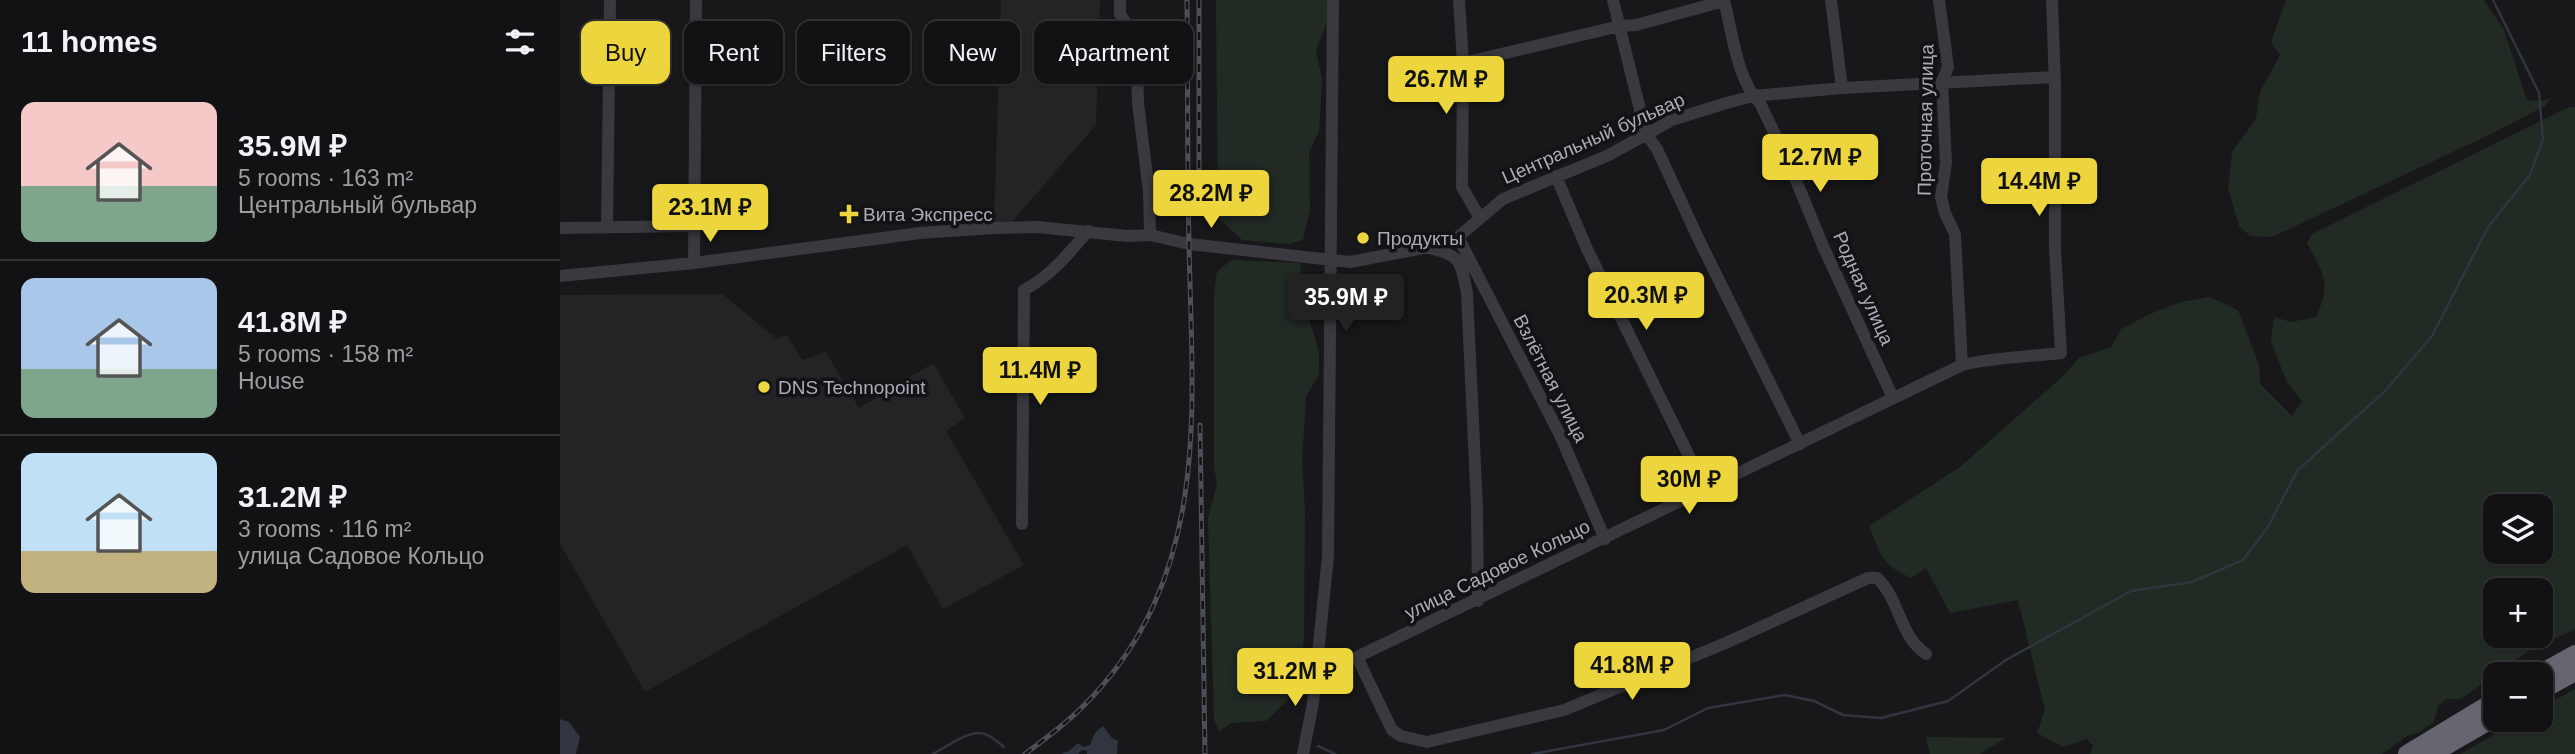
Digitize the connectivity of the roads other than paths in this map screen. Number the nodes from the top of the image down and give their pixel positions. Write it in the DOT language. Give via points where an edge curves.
graph roads {
  1 [pos="610,0"];
  2 [pos="696,0"];
  3 [pos="1120,0"];
  4 [pos="1333,0"];
  5 [pos="1459,0"];
  6 [pos="1613,0"];
  7 [pos="1831,0"];
  8 [pos="1939,0"];
  9 [pos="2052,0"];
  10 [pos="1724,1"];
  11 [pos="1620,26"];
  12 [pos="1463,63"];
  13 [pos="2054,77"];
  14 [pos="1942,82"];
  15 [pos="1842,88"];
  16 [pos="1753,96"];
  17 [pos="1646,134"];
  18 [pos="1556,176"];
  19 [pos="1480,218"];
  20 [pos="607,226"];
  21 [pos="693,226"];
  22 [pos="560,228"];
  23 [pos="1088,231"];
  24 [pos="1150,235"];
  25 [pos="1458,237"];
  26 [pos="1428,248"];
  27 [pos="1330,260"];
  28 [pos="694,263"];
  29 [pos="560,276"];
  30 [pos="1962,365"];
  31 [pos="1893,398"];
  32 [pos="1800,444"];
  33 [pos="1693,496"];
  34 [pos="1023,524"];
  35 [pos="1605,539"];
  36 [pos="1478,601"];
  37 [pos="2575,653"];
  38 [pos="1926,654"];
  39 [pos="1357,657"];
  40 [pos="1316,666"];
  41 [pos="2553,666"];
  42 [pos="2575,672"];
  43 [pos="2553,684"];
  44 [pos="2483,708"];
  45 [pos="2483,725"];
  46 [pos="1303,754"];
  47 [pos="2407,754"];
  48 [pos="2432,754"];
  1 -- 20 [label="street"];
  2 -- 21 [label="street"];
  3 -- 24 [label="street" via="1120,15 1136,39"];
  4 -- 27 [label="street"];
  5 -- 12 [label="street"];
  6 -- 11 [label="street"];
  7 -- 15 [label="street"];
  8 -- 14 [label="street, Проточная улица" via="1948,67"];
  9 -- 13 [label="street, улица Садовое Кольцо"];
  10 -- 11 [label="street"];
  10 -- 16 [label="street, Родная улица"];
  11 -- 12 [label="street"];
  11 -- 17 [label="street"];
  12 -- 19 [label="street" via="1462,187"];
  13 -- 14 [label="street, Центральный бульвар"];
  13 -- 30 [label="street, улица Садовое Кольцо" via="2061,353"];
  14 -- 15 [label="street, Центральный бульвар"];
  14 -- 30 [label="street, Проточная улица" via="1946,163 1941,197 1955,234"];
  15 -- 16 [label="street, Центральный бульвар"];
  16 -- 17 [label="street, Центральный бульвар" via="1672,120"];
  16 -- 31 [label="street, Родная улица" via="1791,168"];
  17 -- 18 [label="street, Центральный бульвар"];
  17 -- 32 [label="street"];
  18 -- 19 [label="street, Центральный бульвар" via="1503,199"];
  18 -- 33 [label="street" via="1690,458"];
  19 -- 25 [label="street, Центральный бульвар"];
  20 -- 21 [label="street"];
  20 -- 22 [label="street"];
  21 -- 28 [label="street"];
  23 -- 24 [label="street, Центральный бульвар"];
  23 -- 28 [label="street, Центральный бульвар" via="1037,227 932,232"];
  23 -- 34 [label="street" via="1064,259 1024,290"];
  24 -- 27 [label="street, Центральный бульвар" via="1189,244"];
  25 -- 26 [label="street, Центральный бульвар"];
  25 -- 35 [label="street, Взлётная улица" via="1560,435"];
  26 -- 27 [label="street, Центральный бульвар" via="1350,262"];
  26 -- 36 [label="street" via="1457,257 1467,293"];
  27 -- 40 [label="street" via="1328,556"];
  28 -- 29 [label="street, Центральный бульвар"];
  30 -- 31 [label="street, улица Садовое Кольцо"];
  31 -- 32 [label="street, улица Садовое Кольцо"];
  32 -- 33 [label="street, улица Садовое Кольцо"];
  33 -- 35 [label="street, улица Садовое Кольцо"];
  35 -- 36 [label="street, улица Садовое Кольцо"];
  36 -- 39 [label="street, улица Садовое Кольцо"];
  37 -- 41 [label="highway"];
  38 -- 39 [label="street" via="1907,634 1886,587 1877,578 1868,578 1564,710 1427,742 1392,730"];
  39 -- 40 [label="street, улица Садовое Кольцо"];
  40 -- 46 [label="street"];
  42 -- 43 [label="highway"];
  44 -- 47 [label="highway"];
  45 -- 48 [label="highway"];
}
